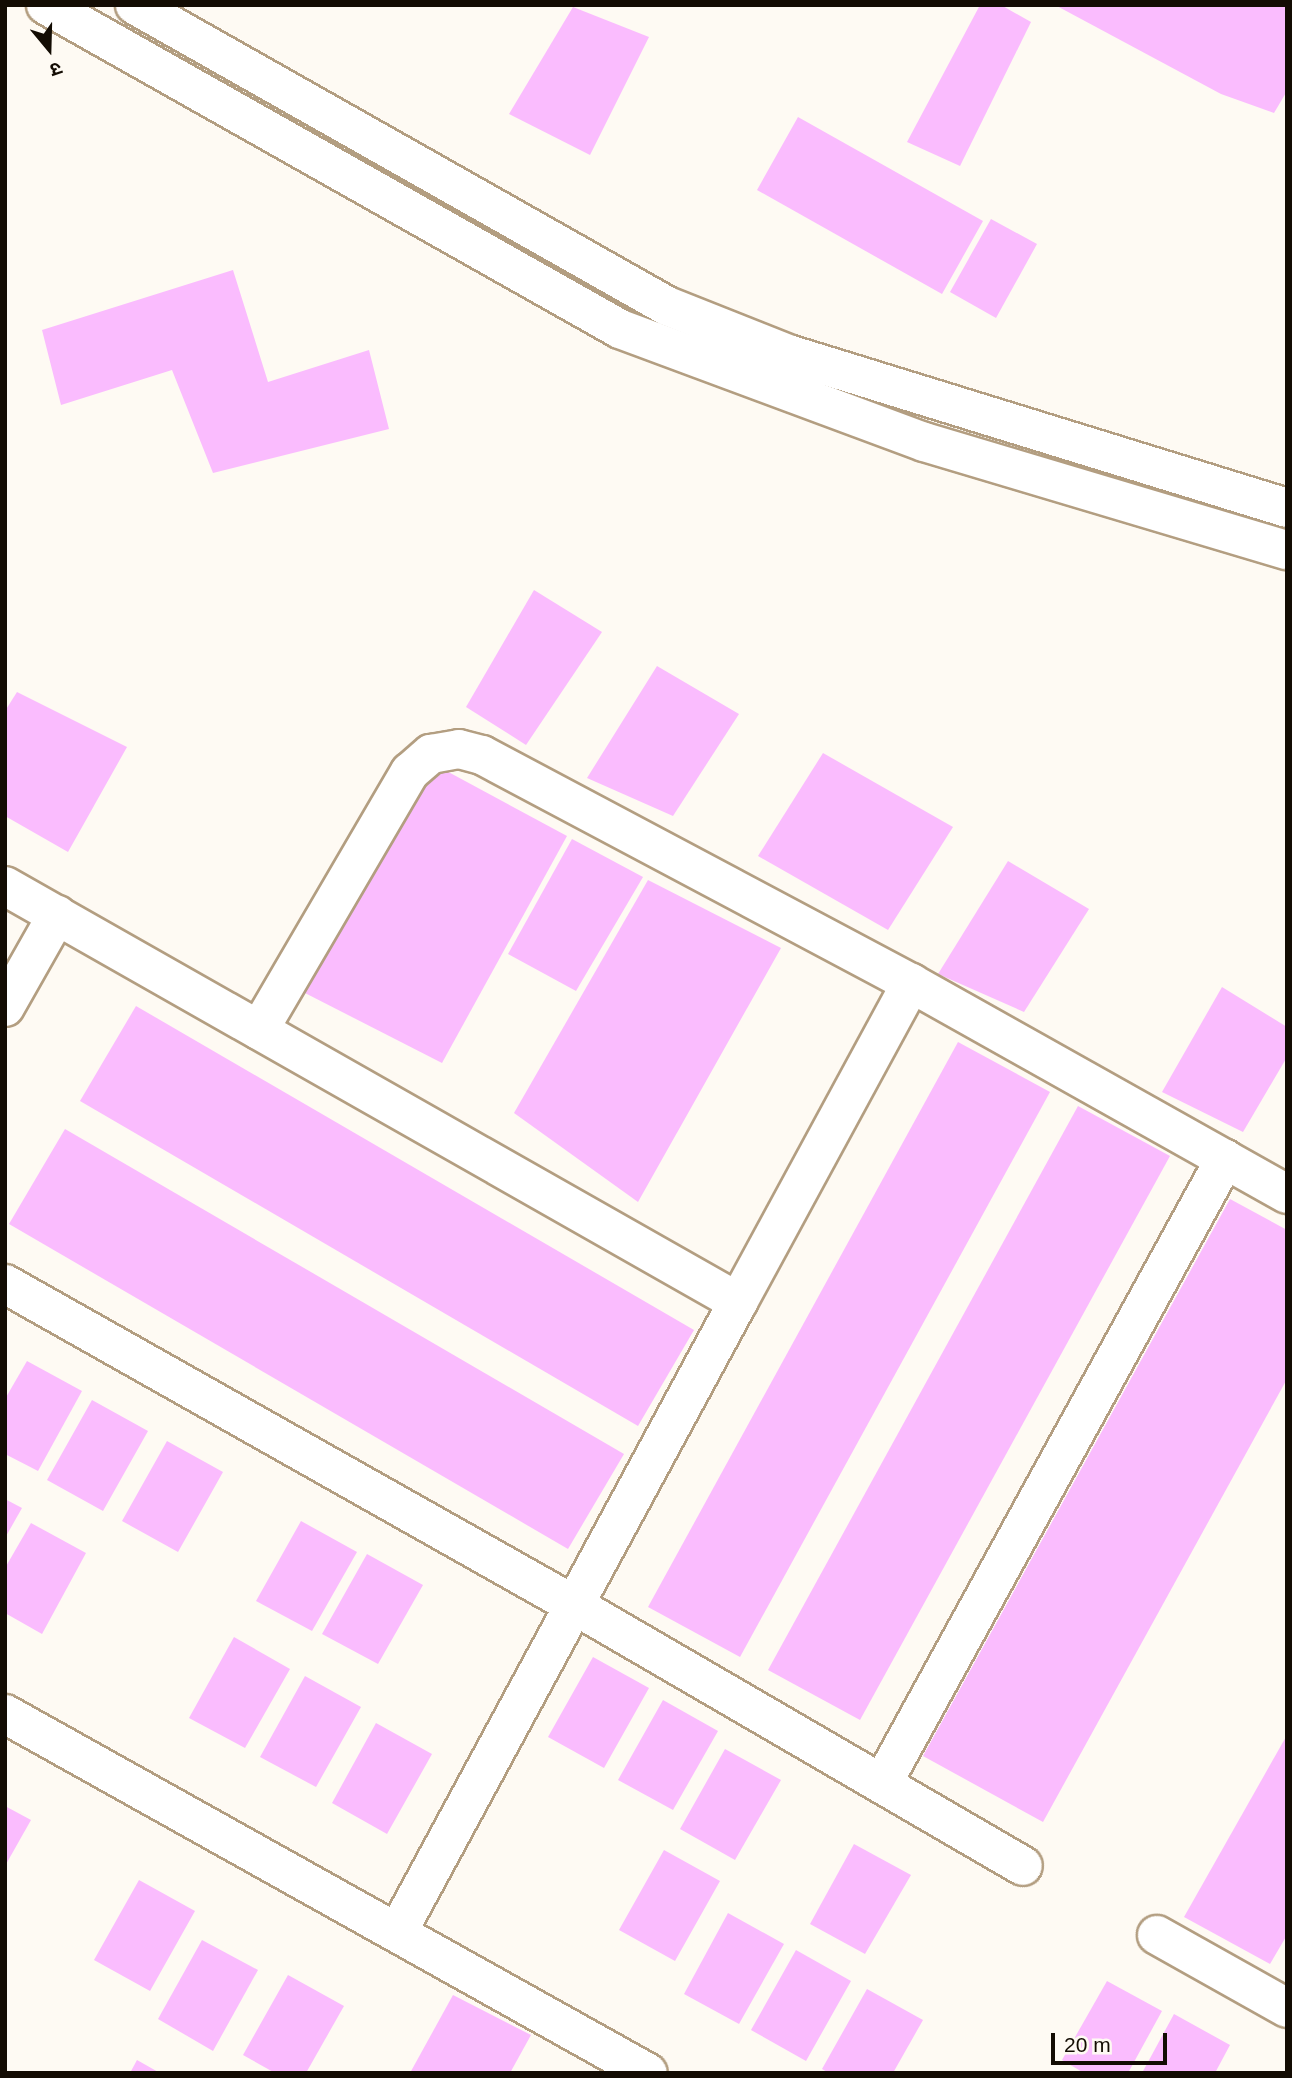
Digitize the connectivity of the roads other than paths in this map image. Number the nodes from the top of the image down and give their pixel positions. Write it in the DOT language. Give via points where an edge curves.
graph roads {
  1 [pos="135,5"];
  2 [pos="60,9"];
  3 [pos="1287,508"];
  4 [pos="1287,550"];
  5 [pos="5,886"];
  6 [pos="57,915"];
  7 [pos="911,983"];
  8 [pos="5,1007"];
  9 [pos="259,1030"];
  10 [pos="1225,1159"];
  11 [pos="1287,1194"];
  12 [pos="5,1284"];
  13 [pos="738,1302"];
  14 [pos="574,1605"];
  15 [pos="5,1714"];
  16 [pos="882,1784"];
  17 [pos="1023,1866"];
  18 [pos="398,1931"];
  19 [pos="1157,1935"];
  20 [pos="1287,2008"];
  21 [pos="648,2073"];
  1 -- 3 [label="street" via="667,306 788,354"];
  2 -- 4 [label="street" via="620,330 924,442"];
  5 -- 6 [label="street"];
  6 -- 8 [label="street"];
  6 -- 9 [label="street"];
  7 -- 9 [label="street" via="482,755 458,749 431,754 410,772"];
  7 -- 10 [label="street"];
  7 -- 13 [label="street"];
  9 -- 13 [label="street"];
  10 -- 11 [label="street"];
  10 -- 16 [label="street"];
  12 -- 14 [label="street"];
  13 -- 14 [label="street"];
  14 -- 16 [label="street"];
  14 -- 18 [label="street"];
  15 -- 18 [label="street"];
  16 -- 17 [label="street"];
  18 -- 21 [label="street"];
  19 -- 20 [label="street"];
}
